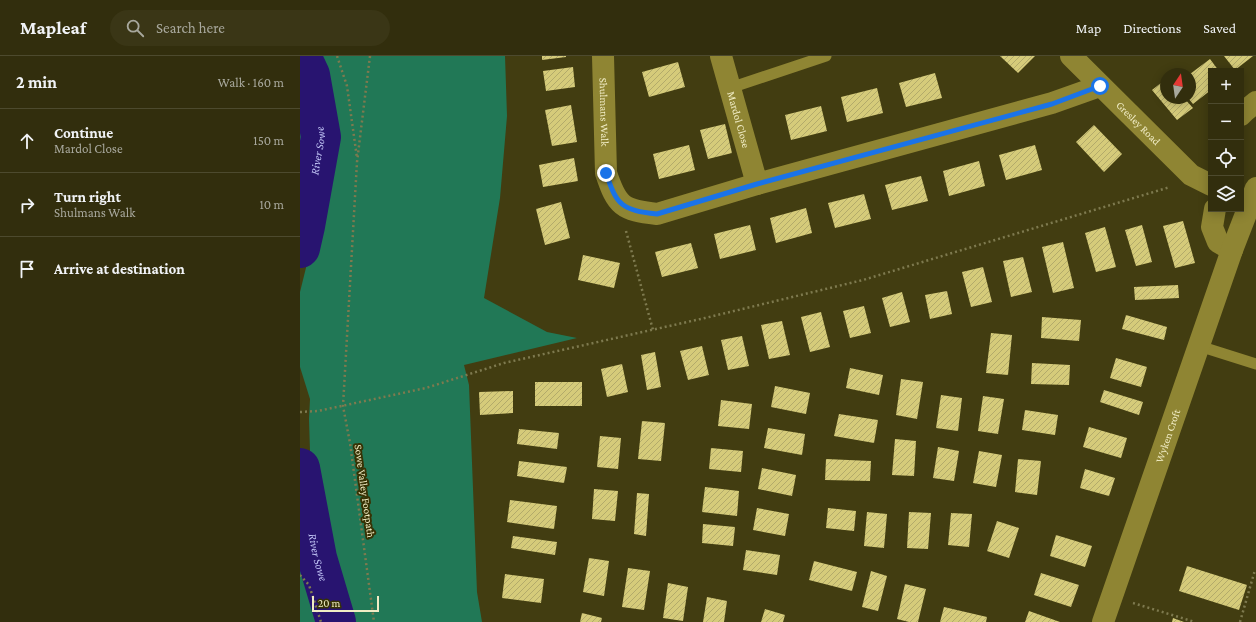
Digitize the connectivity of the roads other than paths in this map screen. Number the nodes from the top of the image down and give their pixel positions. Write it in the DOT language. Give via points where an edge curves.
graph roads {
  1 [pos="603,56"];
  2 [pos="721,56"];
  3 [pos="826,56"];
  4 [pos="1071,56"];
  5 [pos="1100,86"];
  6 [pos="730,88"];
  7 [pos="1256,102"];
  8 [pos="1244,112"];
  9 [pos="1208,183"];
  10 [pos="757,184"];
  11 [pos="1256,188"];
  12 [pos="1214,212"];
  13 [pos="1232,250"];
  14 [pos="1199,346"];
  15 [pos="1256,364"];
  16 [pos="1103,622"];
  1 -- 10 [label="street, Shulmans Walk" via="606,173 618,201 628,209 657,214"];
  2 -- 6 [label="street, Mardol Close"];
  3 -- 6 [label="lane"];
  4 -- 5 [label="street, Gresley Road"];
  5 -- 9 [label="street, Gresley Road" via="1192,175"];
  5 -- 10 [label="street" via="1052,104"];
  6 -- 10 [label="street, Mardol Close"];
  7 -- 8 [label="street"];
  11 -- 13 [label="street, Wyken Croft"];
  12 -- 13 [label="street" via="1212,227 1218,242"];
  13 -- 14 [label="street, Wyken Croft"];
  14 -- 15 [label="lane"];
  14 -- 16 [label="street, Wyken Croft"];
}
